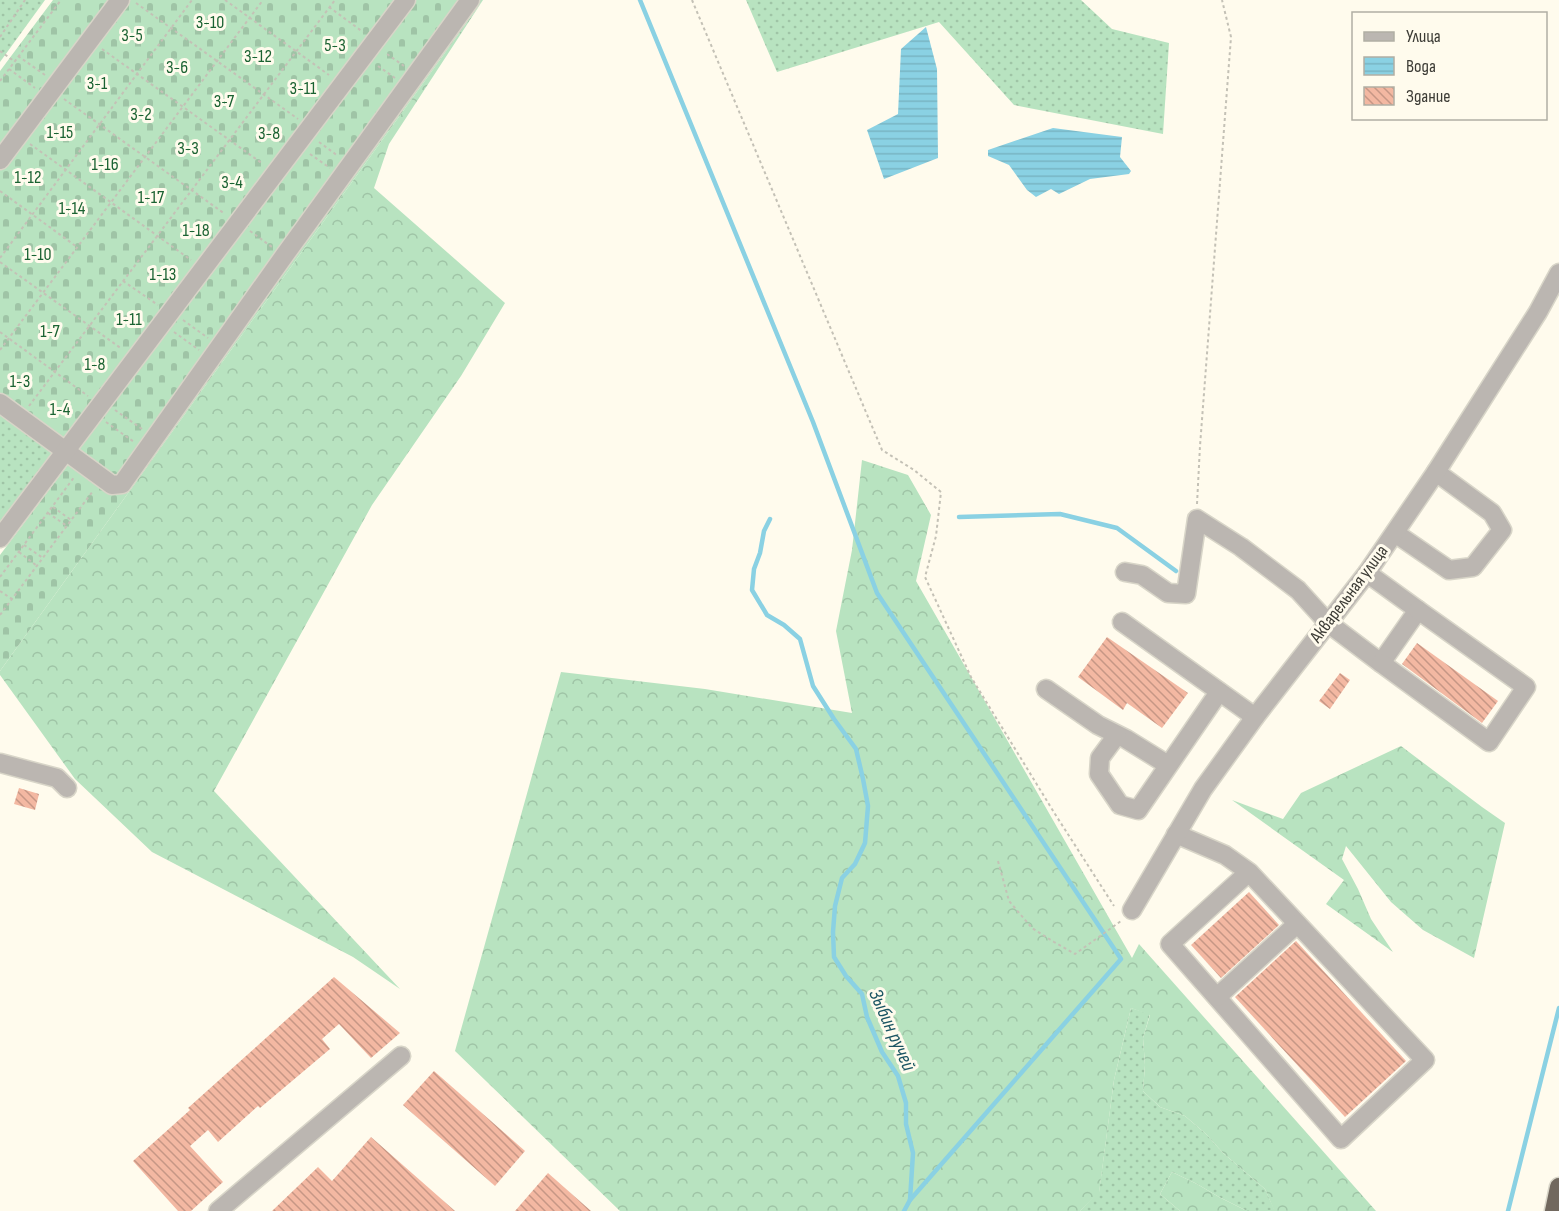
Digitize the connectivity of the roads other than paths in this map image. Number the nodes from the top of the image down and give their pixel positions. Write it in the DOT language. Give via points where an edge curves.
graph roads {
  1 [pos="120,0"];
  2 [pos="406,0"];
  3 [pos="470,0"];
  4 [pos="0,160"];
  5 [pos="1559,273"];
  6 [pos="0,403"];
  7 [pos="66,451"];
  8 [pos="1436,472"];
  9 [pos="1395,533"];
  10 [pos="0,538"];
  11 [pos="1125,572"];
  12 [pos="1366,573"];
  13 [pos="1418,610"];
  14 [pos="1122,622"];
  15 [pos="1328,623"];
  16 [pos="1381,663"];
  17 [pos="1046,689"];
  18 [pos="1219,692"];
  19 [pos="1255,717"];
  20 [pos="1117,735"];
  21 [pos="0,763"];
  22 [pos="1168,765"];
  23 [pos="67,788"];
  24 [pos="1176,834"];
  25 [pos="1249,872"];
  26 [pos="1123,908"];
  27 [pos="1298,924"];
  28 [pos="1217,997"];
  29 [pos="401,1056"];
  30 [pos="1559,1187"];
  31 [pos="218,1211"];
  32 [pos="1554,1211"];
  1 -- 4 [label="street"];
  2 -- 7 [label="street"];
  3 -- 7 [label="street" via="122,483 112,485"];
  5 -- 8 [label="street, Акварельная улица"];
  6 -- 7 [label="street"];
  7 -- 10 [label="street"];
  8 -- 9 [label="street, Акварельная улица"];
  8 -- 9 [label="street" via="1492,513 1502,530 1473,567 1449,570"];
  9 -- 12 [label="street, Акварельная улица"];
  11 -- 15 [label="street" via="1142,575 1168,593 1186,594 1197,519 1298,590"];
  12 -- 13 [label="street"];
  12 -- 15 [label="street, Акварельная улица"];
  13 -- 16 [label="street"];
  13 -- 16 [label="street" via="1526,687 1489,742"];
  14 -- 18 [label="street"];
  15 -- 16 [label="street"];
  15 -- 19 [label="street, Акварельная улица"];
  17 -- 20 [label="street"];
  18 -- 19 [label="street"];
  18 -- 22 [label="street"];
  19 -- 24 [label="street, Акварельная улица"];
  20 -- 22 [label="street"];
  20 -- 22 [label="street" via="1100,759 1099,774 1120,805 1138,810"];
  21 -- 23 [label="street" via="57,778"];
  24 -- 25 [label="street" via="1225,855"];
  24 -- 26 [label="street, Акварельная улица"];
  25 -- 27 [label="street"];
  25 -- 28 [label="street" via="1170,944"];
  27 -- 28 [label="street"];
  27 -- 28 [label="street" via="1425,1060 1341,1138"];
  29 -- 31 [label="street"];
  30 -- 32 [label="highway"];
}
